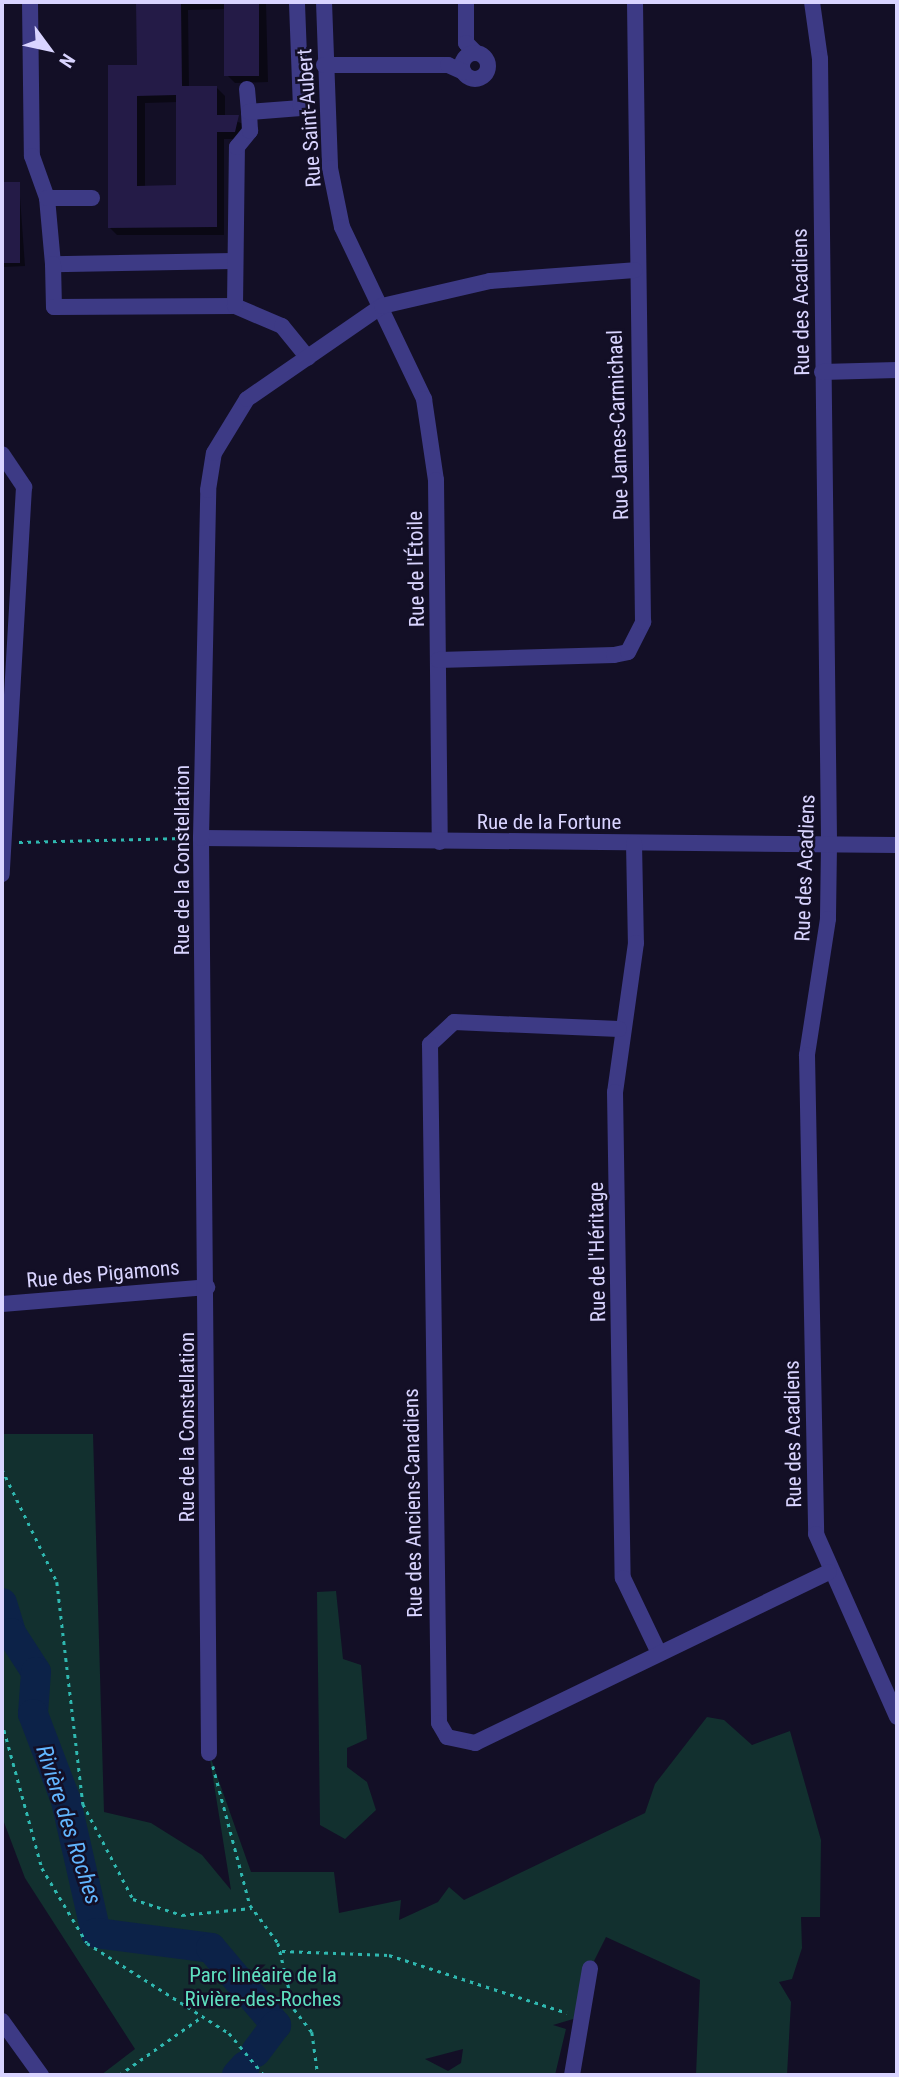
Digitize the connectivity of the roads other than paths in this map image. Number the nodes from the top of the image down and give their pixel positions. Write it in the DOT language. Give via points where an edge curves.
graph roads {
  1 [pos="30,2"];
  2 [pos="298,2"];
  3 [pos="324,2"];
  4 [pos="466,2"];
  5 [pos="635,2"];
  6 [pos="813,2"];
  7 [pos="324,65"];
  8 [pos="247,89"];
  9 [pos="249,112"];
  10 [pos="47,198"];
  11 [pos="92,198"];
  12 [pos="233,261"];
  13 [pos="53,264"];
  14 [pos="635,270"];
  15 [pos="235,306"];
  16 [pos="382,306"];
  17 [pos="308,358"];
  18 [pos="897,370"];
  19 [pos="822,372"];
  20 [pos="2,454"];
  21 [pos="438,660"];
  22 [pos="201,838"];
  23 [pos="440,842"];
  24 [pos="634,843"];
  25 [pos="829,845"];
  26 [pos="897,845"];
  27 [pos="2,874"];
  28 [pos="619,1029"];
  29 [pos="207,1287"];
  30 [pos="2,1304"];
  31 [pos="829,1572"];
  32 [pos="659,1653"];
  33 [pos="896,1709"];
  34 [pos="209,1753"];
  35 [pos="590,1969"];
  36 [pos="2,2021"];
  37 [pos="41,2075"];
  38 [pos="572,2075"];
  1 -- 10 [label="street" via="32,156"];
  2 -- 9 [label="street" via="301,108"];
  3 -- 7 [label="street, Rue Saint-Aubert"];
  4 -- 7 [label="street" via="466,43 476,53 464,60 464,72 448,65"];
  5 -- 14 [label="street, Rue James-Carmichael"];
  6 -- 19 [label="street, Rue des Acadiens" via="820,59"];
  7 -- 16 [label="street, Rue Saint-Aubert" via="330,168 342,227"];
  8 -- 9 [label="street"];
  9 -- 12 [label="street" via="250,131 237,147"];
  10 -- 11 [label="street"];
  10 -- 13 [label="street"];
  12 -- 13 [label="street"];
  12 -- 15 [label="street"];
  13 -- 15 [label="street" via="54,307"];
  14 -- 16 [label="street, Rue de la Constellation" via="490,281"];
  14 -- 21 [label="street, Rue James-Carmichael" via="644,602 637,640 614,655"];
  15 -- 17 [label="street" via="282,326"];
  16 -- 17 [label="street, Rue de la Constellation"];
  16 -- 21 [label="street, Rue de l'Étoile" via="424,399 436,480"];
  17 -- 22 [label="street, Rue de la Constellation" via="247,399 214,453"];
  18 -- 19 [label="street"];
  19 -- 25 [label="street, Rue des Acadiens"];
  20 -- 27 [label="street" via="24,487 8,843"];
  21 -- 23 [label="street, Rue de l'Étoile"];
  22 -- 23 [label="street, Rue de la Fortune"];
  22 -- 29 [label="street, Rue de la Constellation"];
  23 -- 24 [label="street, Rue de la Fortune"];
  24 -- 25 [label="street, Rue de la Fortune"];
  24 -- 28 [label="street, Rue de l'Héritage" via="636,943"];
  25 -- 26 [label="street, Rue de la Fortune"];
  25 -- 31 [label="street, Rue des Acadiens" via="828,919 807,1055 816,1534"];
  28 -- 32 [label="street, Rue de l'Héritage" via="623,1578"];
  28 -- 32 [label="street, Rue des Anciens-Canadiens" via="454,1022 430,1044 439,1723 447,1737 475,1743"];
  29 -- 30 [label="street, Rue des Pigamons"];
  29 -- 34 [label="street, Rue de la Constellation"];
  31 -- 32 [label="street, Rue des Anciens-Canadiens"];
  31 -- 33 [label="street, Rue des Acadiens"];
  35 -- 38 [label="street"];
  36 -- 37 [label="street"];
}
